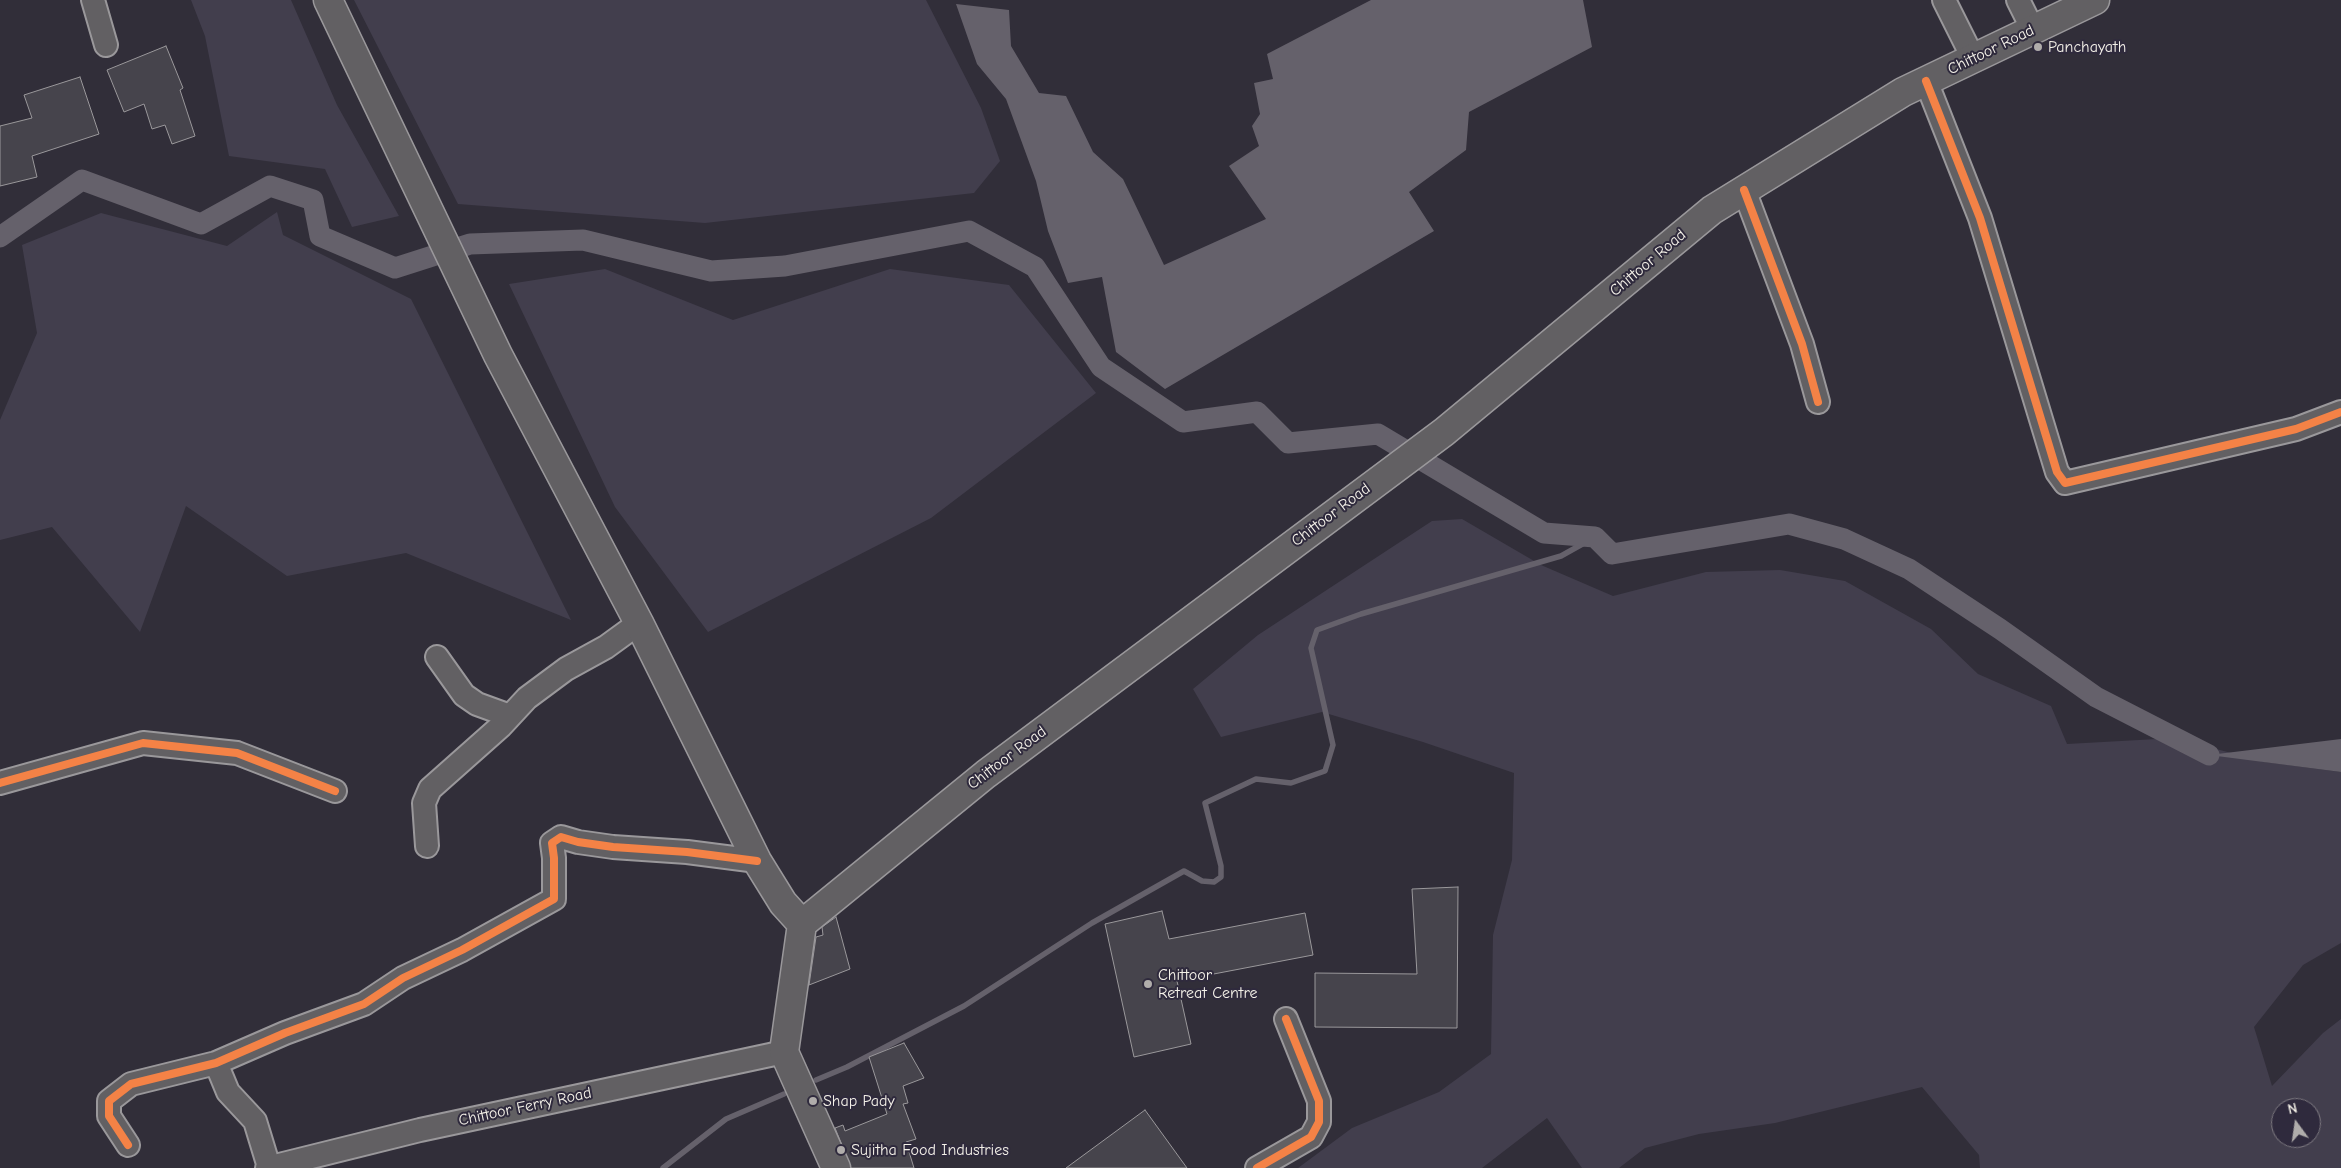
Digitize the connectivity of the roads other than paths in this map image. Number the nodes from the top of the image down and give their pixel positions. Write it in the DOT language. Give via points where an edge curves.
graph roads {
  1 [pos="93,0"];
  2 [pos="328,0"];
  3 [pos="1944,0"];
  4 [pos="2018,0"];
  5 [pos="2095,0"];
  6 [pos="2033,30"];
  7 [pos="106,45"];
  8 [pos="1973,58"];
  9 [pos="1926,81"];
  10 [pos="1744,190"];
  11 [pos="1818,402"];
  12 [pos="2341,412"];
  13 [pos="639,623"];
  14 [pos="437,658"];
  15 [pos="510,716"];
  16 [pos="0,783"];
  17 [pos="335,792"];
  18 [pos="427,846"];
  19 [pos="757,861"];
  20 [pos="802,924"];
  21 [pos="1286,1019"];
  22 [pos="784,1052"];
  23 [pos="216,1063"];
  24 [pos="128,1145"];
  25 [pos="268,1168"];
  26 [pos="836,1168"];
  27 [pos="1257,1168"];
  1 -- 7 [label="street"];
  2 -- 13 [label="main road" via="498,355"];
  3 -- 8 [label="street"];
  4 -- 6 [label="street"];
  5 -- 6 [label="main road, Chittoor Road"];
  6 -- 8 [label="main road, Chittoor Road"];
  8 -- 9 [label="main road, Chittoor Road"];
  9 -- 10 [label="main road, Chittoor Road"];
  9 -- 12 [label="street" via="1980,218 2058,472 2065,483 2296,429"];
  10 -- 11 [label="street" via="1802,344"];
  10 -- 20 [label="main road, Chittoor Road" via="1712,210 1444,432 986,774"];
  13 -- 15 [label="street" via="606,647 566,669 527,698"];
  13 -- 19 [label="main road"];
  14 -- 15 [label="street" via="464,695 477,704"];
  15 -- 18 [label="street" via="430,790 424,803"];
  16 -- 17 [label="street" via="143,743 237,753"];
  19 -- 20 [label="main road" via="783,903"];
  19 -- 23 [label="street" via="613,847 561,837 552,843 554,900 403,978 364,1004"];
  20 -- 22 [label="main road"];
  21 -- 27 [label="street" via="1320,1101 1319,1122 1311,1137"];
  22 -- 25 [label="street, Chittoor Ferry Road" via="420,1130"];
  22 -- 26 [label="main road"];
  23 -- 24 [label="street" via="131,1084 109,1101 109,1116"];
  23 -- 25 [label="street" via="228,1092 254,1121"];
}
